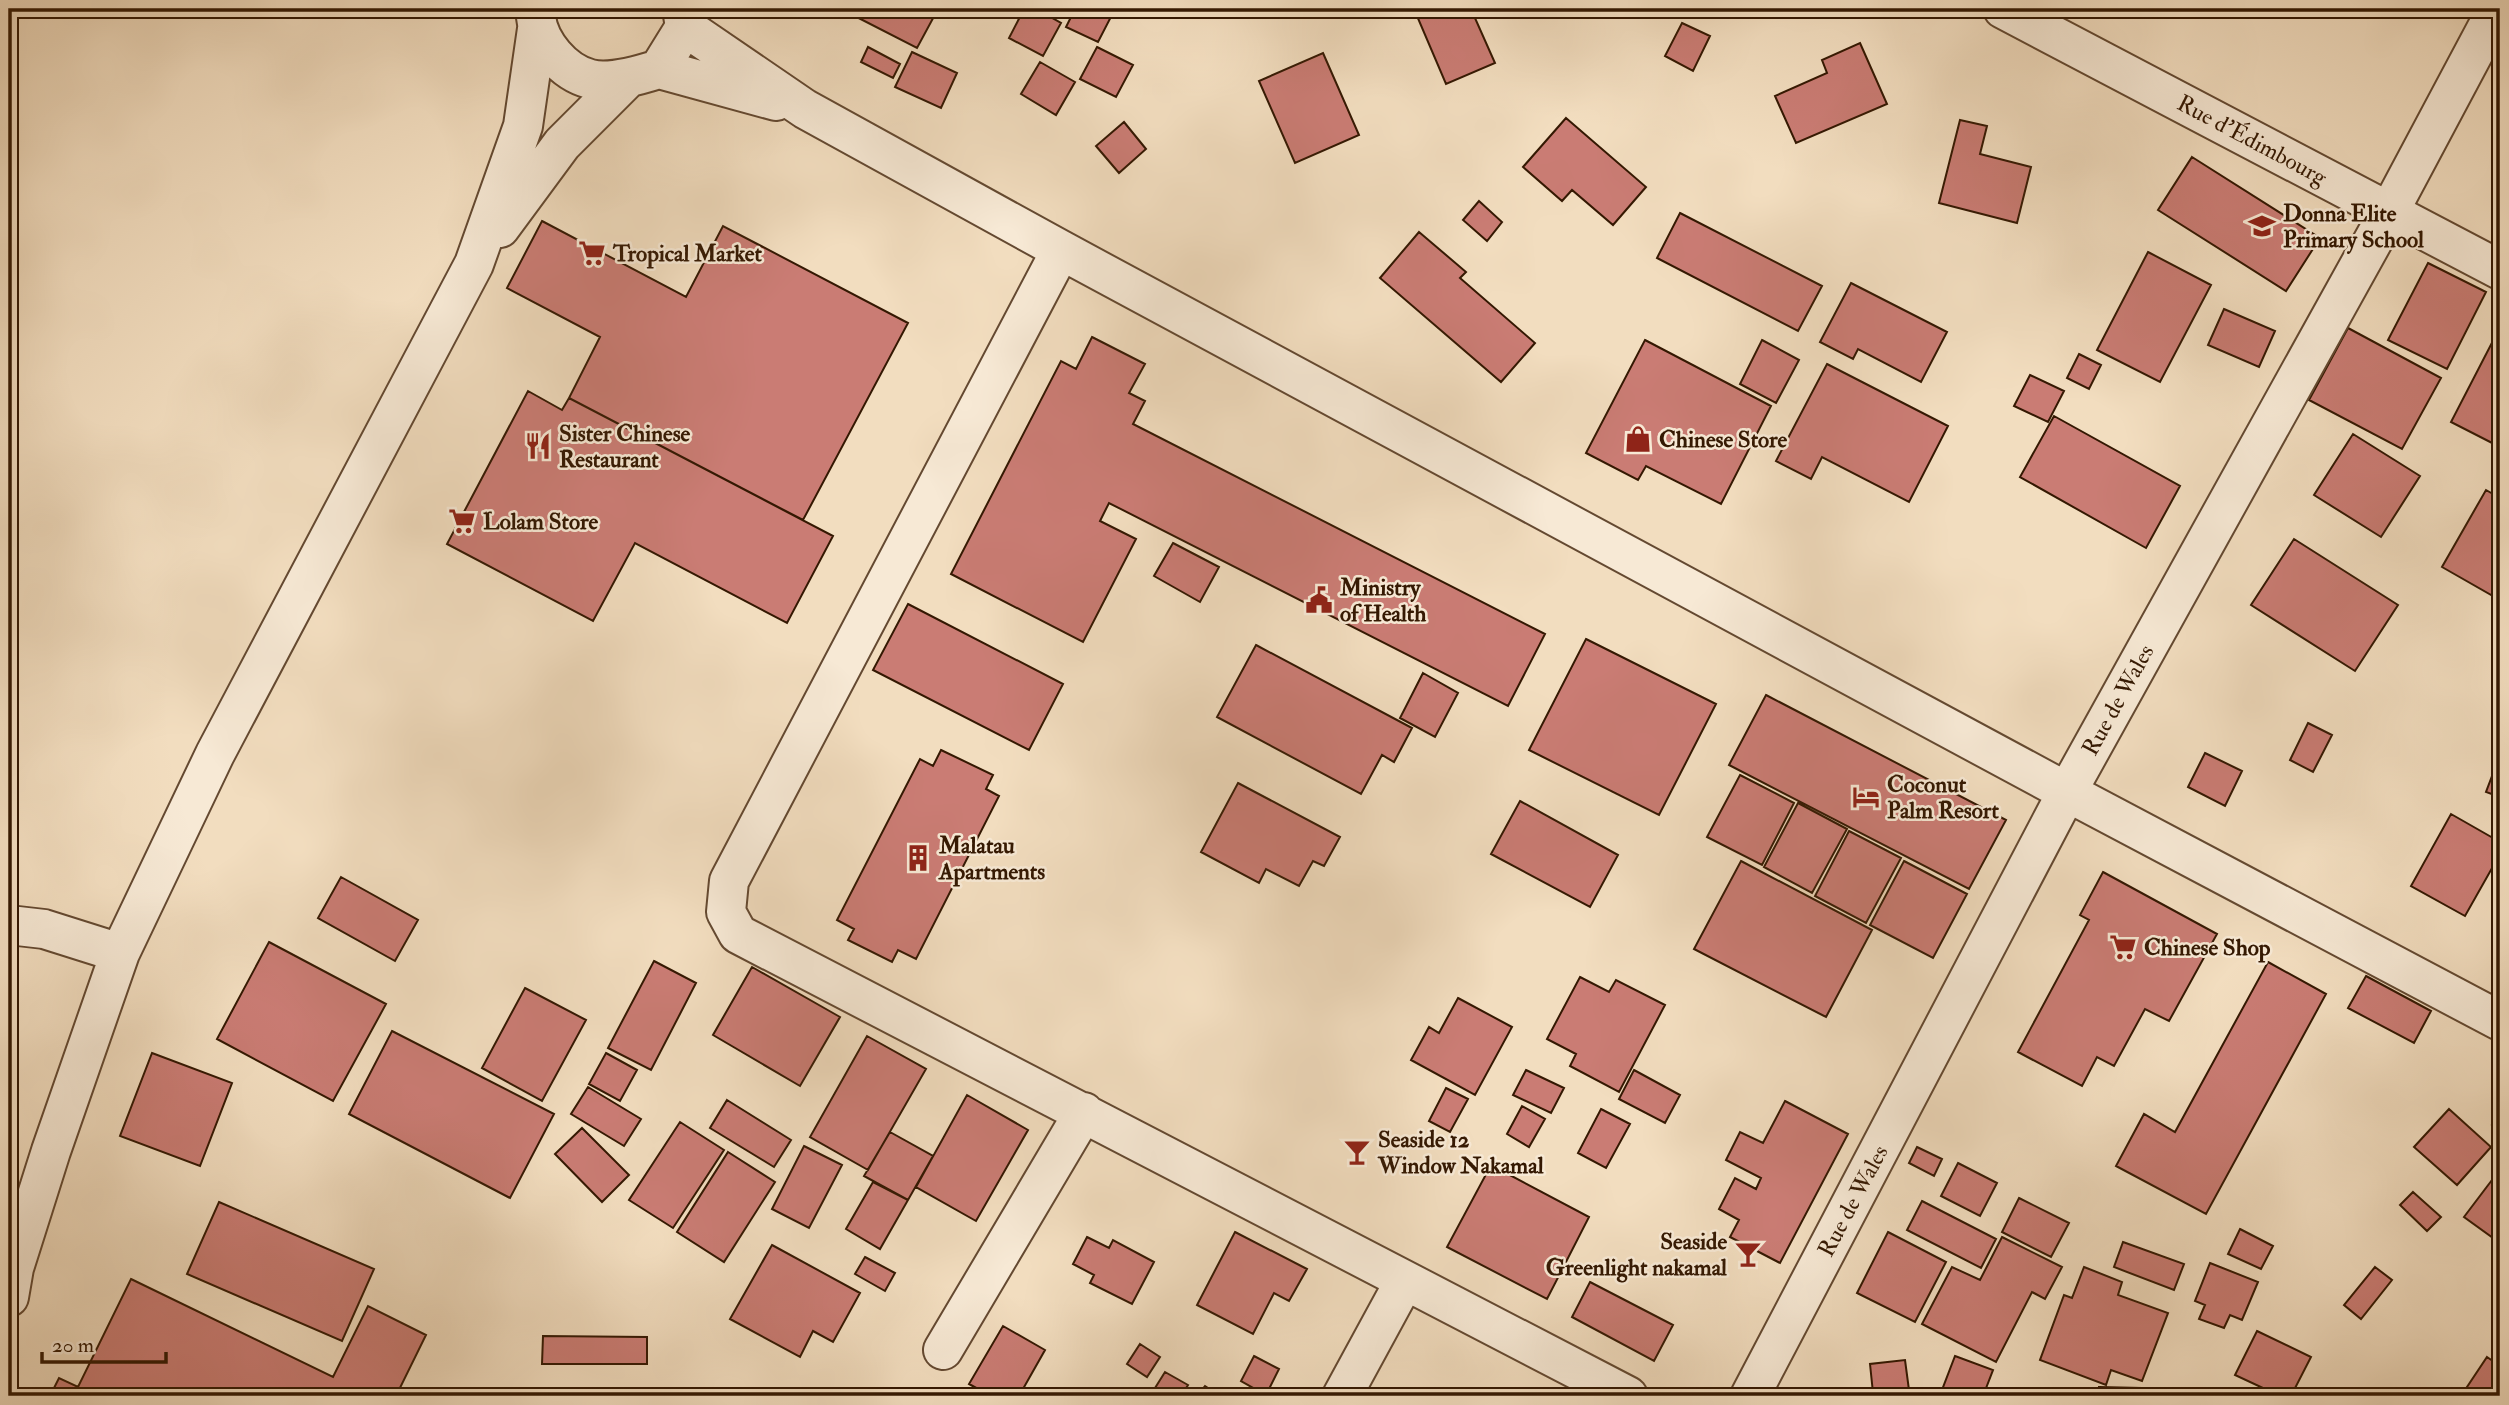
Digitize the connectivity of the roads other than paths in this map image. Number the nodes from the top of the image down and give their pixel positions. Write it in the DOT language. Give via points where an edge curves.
graph roads {
  1 [pos="2003,9"];
  2 [pos="2497,9"];
  3 [pos="535,15"];
  4 [pos="683,18"];
  5 [pos="644,73"];
  6 [pos="805,109"];
  7 [pos="2389,212"];
  8 [pos="1061,250"];
  9 [pos="474,264"];
  10 [pos="2500,270"];
  11 [pos="2067,792"];
  12 [pos="9,925"];
  13 [pos="120,953"];
  14 [pos="2500,1021"];
  15 [pos="1084,1112"];
  16 [pos="1404,1282"];
  17 [pos="9,1297"];
  18 [pos="943,1350"];
  19 [pos="1342,1396"];
  20 [pos="1628,1396"];
  21 [pos="1750,1396"];
  1 -- 7 [label="street, Rue d'Édimbourg"];
  2 -- 7 [label="street, Rue de Wales"];
  3 -- 5 [label="street" via="557,61 590,79"];
  3 -- 9 [label="street" via="523,126"];
  4 -- 5 [label="street"];
  4 -- 6 [label="street"];
  5 -- 6 [label="street"];
  5 -- 9 [label="street" via="562,144"];
  6 -- 8 [label="street"];
  7 -- 10 [label="street, Rue d'Édimbourg"];
  7 -- 11 [label="street, Rue de Wales"];
  8 -- 11 [label="street"];
  8 -- 15 [label="street" via="729,881 726,912 738,933"];
  9 -- 13 [label="street" via="215,754"];
  11 -- 14 [label="street"];
  11 -- 21 [label="street, Rue de Wales"];
  12 -- 13 [label="street" via="44,929"];
  13 -- 17 [label="street" via="51,1151"];
  15 -- 16 [label="street"];
  15 -- 18 [label="street"];
  16 -- 19 [label="street"];
  16 -- 20 [label="street"];
}
